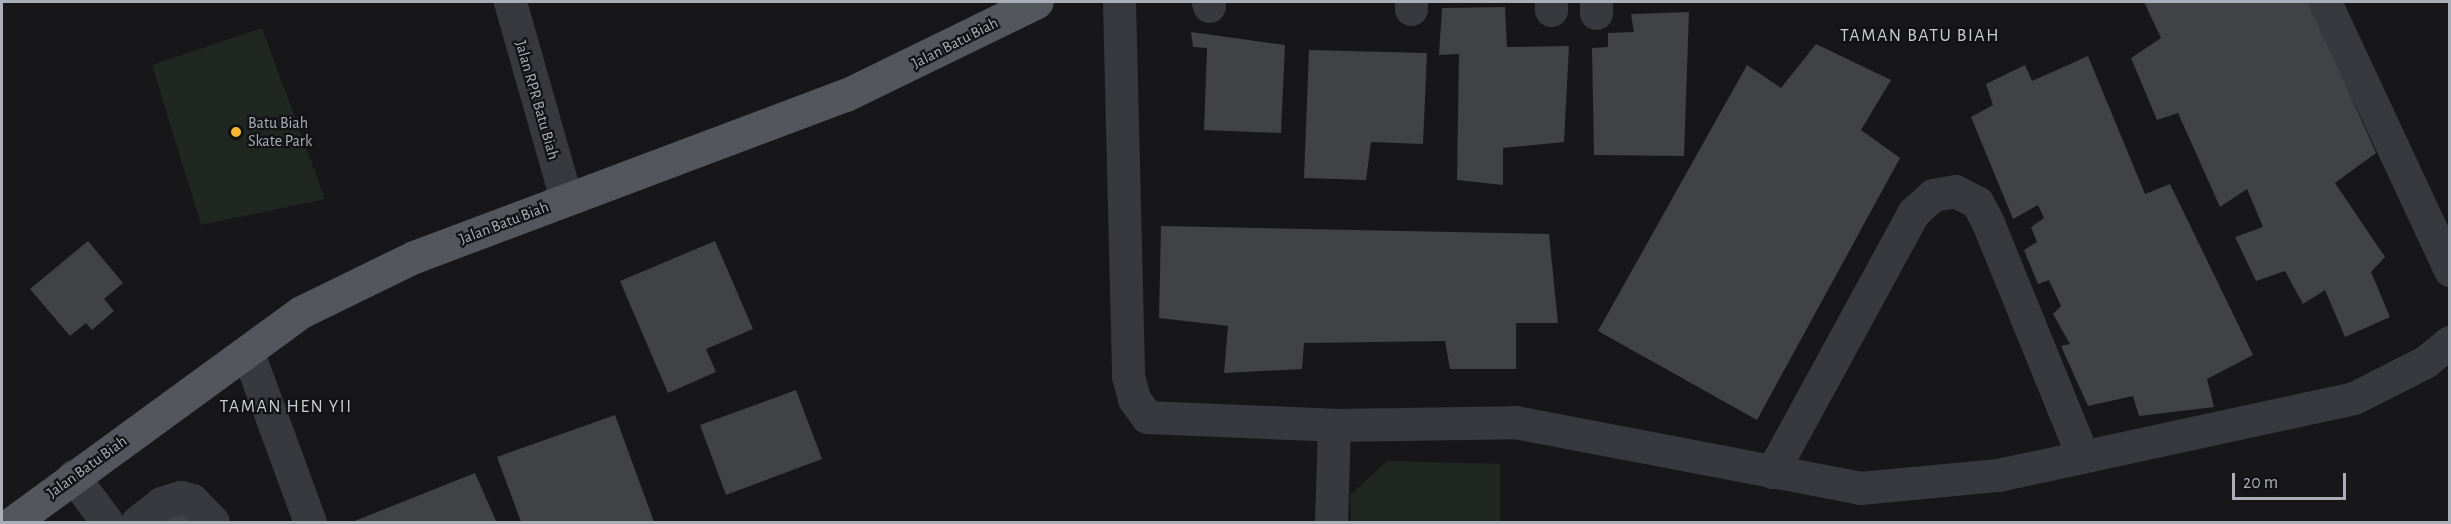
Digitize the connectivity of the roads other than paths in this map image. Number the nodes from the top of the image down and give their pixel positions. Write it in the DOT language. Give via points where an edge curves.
graph roads {
  1 [pos="510,2"];
  2 [pos="1037,2"];
  3 [pos="1119,2"];
  4 [pos="2325,2"];
  5 [pos="566,198"];
  6 [pos="2450,270"];
  7 [pos="2450,342"];
  8 [pos="248,353"];
  9 [pos="1334,425"];
  10 [pos="2082,454"];
  11 [pos="1772,472"];
  12 [pos="73,476"];
  13 [pos="13,522"];
  14 [pos="107,522"];
  15 [pos="137,522"];
  16 [pos="213,522"];
  17 [pos="310,522"];
  18 [pos="1331,522"];
  1 -- 5 [label="street, Jalan RPR Batu Biah"];
  2 -- 5 [label="main road, Jalan Batu Biah" via="846,95"];
  3 -- 9 [label="street" via="1128,376 1134,399 1147,417 1168,421"];
  4 -- 6 [label="street"];
  5 -- 8 [label="main road, Jalan Batu Biah" via="414,257 301,312"];
  7 -- 10 [label="street" via="2425,362 2354,398"];
  8 -- 12 [label="main road, Jalan Batu Biah"];
  8 -- 17 [label="street"];
  9 -- 11 [label="street" via="1515,422"];
  9 -- 18 [label="street"];
  10 -- 11 [label="street" via="1998,475 1860,488"];
  10 -- 11 [label="street" via="1989,223 1977,202 1955,191 1933,195 1913,213"];
  12 -- 13 [label="main road, Jalan Batu Biah"];
  12 -- 14 [label="street"];
  15 -- 16 [label="street" via="161,503 181,496 192,500"];
}
